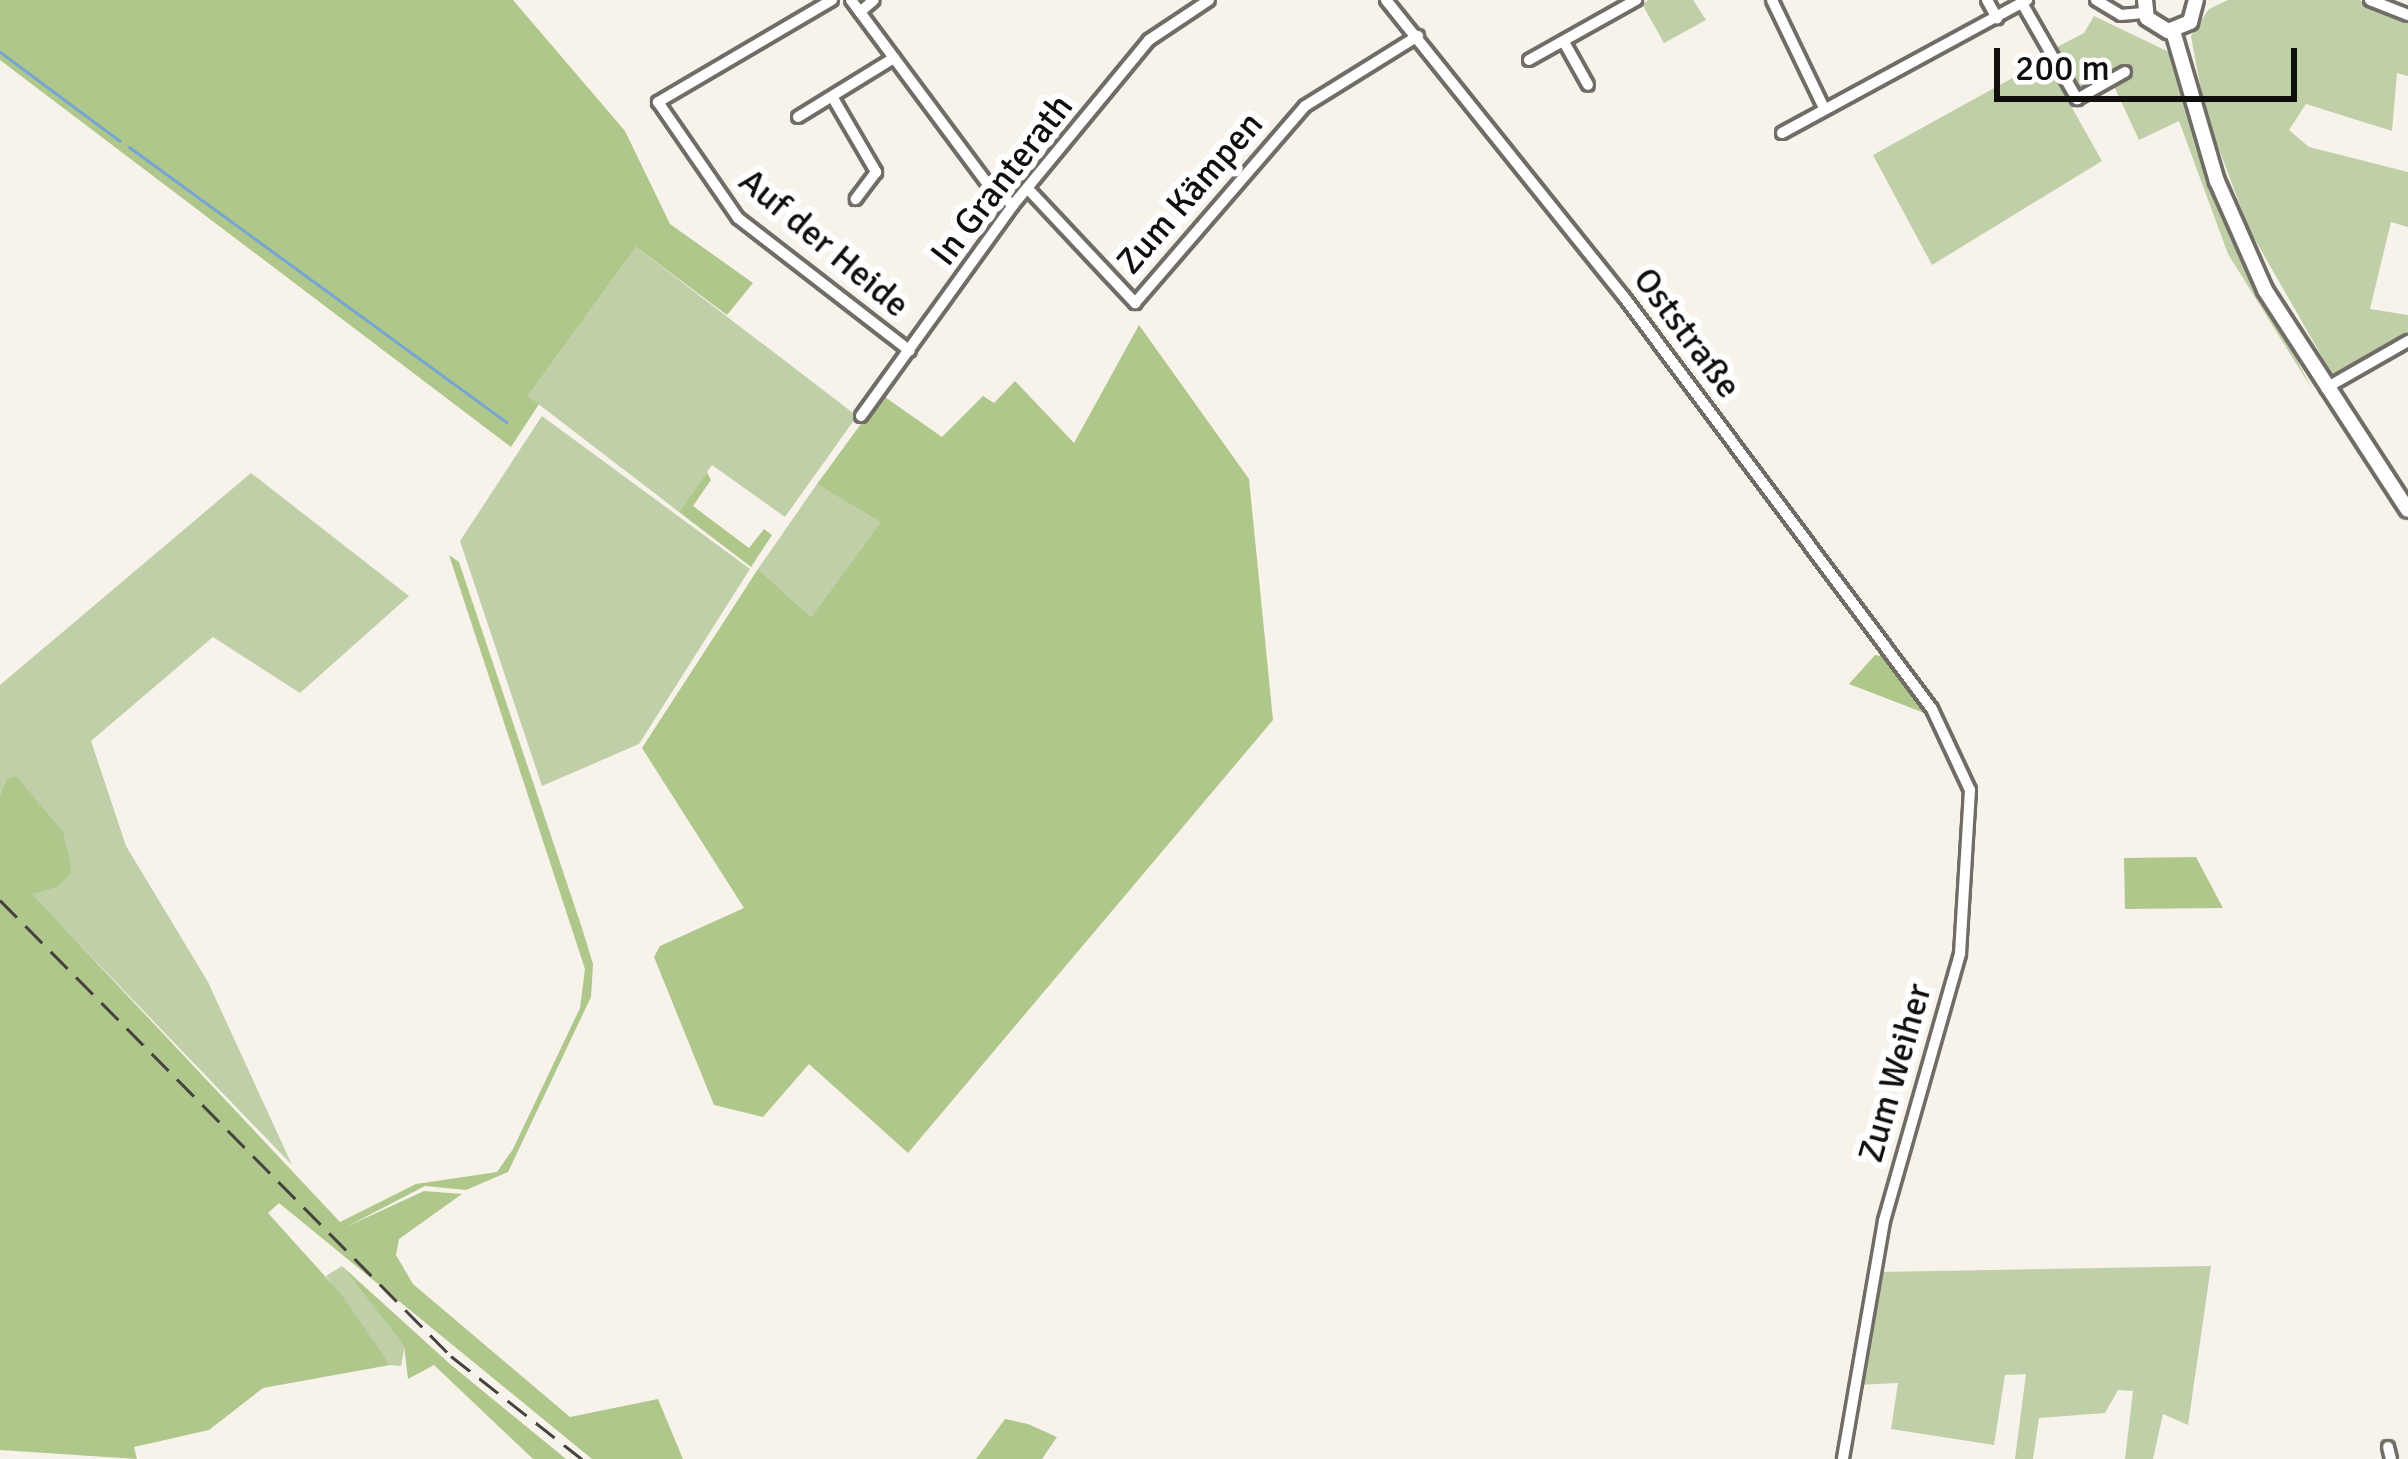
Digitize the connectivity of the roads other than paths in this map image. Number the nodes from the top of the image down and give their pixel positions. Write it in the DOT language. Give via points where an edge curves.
graph roads {
  1 [pos="832,0"];
  2 [pos="851,0"];
  3 [pos="874,0"];
  4 [pos="1209,0"];
  5 [pos="1386,0"];
  6 [pos="1636,0"];
  7 [pos="1772,0"];
  8 [pos="1987,0"];
  9 [pos="2096,0"];
  10 [pos="2196,0"];
  11 [pos="2370,0"];
  12 [pos="2024,2"];
  13 [pos="2146,7"];
  14 [pos="860,12"];
  15 [pos="2408,15"];
  16 [pos="1996,19"];
  17 [pos="2173,31"];
  18 [pos="1418,36"];
  19 [pos="1564,42"];
  20 [pos="894,58"];
  21 [pos="1529,60"];
  22 [pos="2125,73"];
  23 [pos="1588,85"];
  24 [pos="833,98"];
  25 [pos="1824,108"];
  26 [pos="798,117"];
  27 [pos="1782,134"];
  28 [pos="1030,191"];
  29 [pos="856,200"];
  30 [pos="1013,206"];
  31 [pos="2408,341"];
  32 [pos="910,351"];
  33 [pos="2326,388"];
  34 [pos="861,416"];
  35 [pos="2408,510"];
  36 [pos="1932,709"];
  37 [pos="1844,1459"];
  1 -- 32 [label="street, Auf der Heide" via="658,102 738,218"];
  2 -- 14 [label="street"];
  3 -- 14 [label="street"];
  4 -- 28 [label="street, In Granterath" via="1149,40"];
  5 -- 18 [label="street, Oststraße"];
  6 -- 19 [label="street"];
  7 -- 25 [label="street"];
  8 -- 16 [label="street"];
  9 -- 13 [label="street" via="2121,15"];
  10 -- 17 [label="street" via="2193,18"];
  11 -- 15 [label="street"];
  12 -- 16 [label="street"];
  12 -- 22 [label="street" via="2078,99"];
  13 -- 17 [label="street" via="2156,27"];
  14 -- 20 [label="street"];
  16 -- 25 [label="street" via="1898,77"];
  17 -- 33 [label="street" via="2239,236"];
  18 -- 28 [label="street, Zum Kämpen" via="1305,106 1135,303"];
  18 -- 36 [label="street, Oststraße"];
  19 -- 21 [label="street"];
  19 -- 23 [label="street"];
  20 -- 24 [label="street"];
  20 -- 30 [label="street" via="990,187"];
  24 -- 26 [label="street"];
  24 -- 29 [label="street" via="876,172"];
  25 -- 27 [label="street"];
  28 -- 30 [label="street, In Granterath"];
  30 -- 32 [label="street, In Granterath"];
  31 -- 33 [label="street"];
  32 -- 34 [label="street, In Granterath"];
  33 -- 35 [label="street"];
  36 -- 37 [label="street, Zum Weiher" via="1970,790 1960,954 1884,1221"];
}
